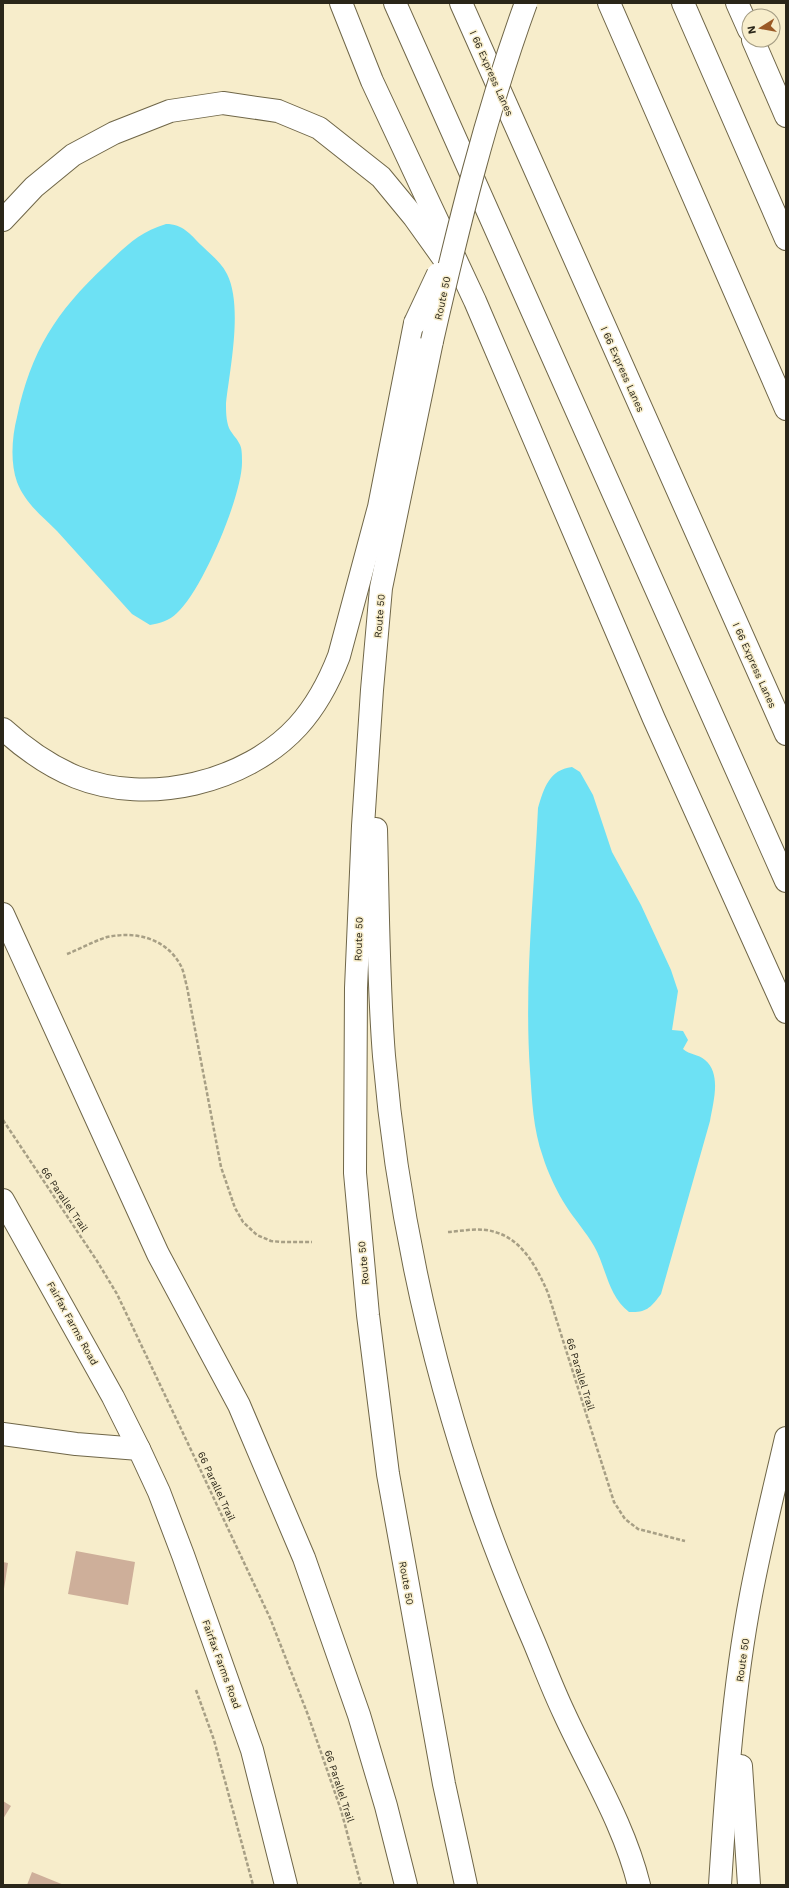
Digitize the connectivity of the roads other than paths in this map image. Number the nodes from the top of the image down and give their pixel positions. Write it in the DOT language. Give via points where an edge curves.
graph roads {
  1 [pos="341,3"];
  2 [pos="395,3"];
  3 [pos="461,3"];
  4 [pos="526,3"];
  5 [pos="609,3"];
  6 [pos="683,3"];
  7 [pos="756,48"];
  8 [pos="786,116"];
  9 [pos="3,220"];
  10 [pos="456,237"];
  11 [pos="786,239"];
  12 [pos="475,301"];
  13 [pos="786,409"];
  14 [pos="372,690"];
  15 [pos="3,729"];
  16 [pos="786,734"];
  17 [pos="786,881"];
  18 [pos="3,914"];
  19 [pos="786,1012"];
  20 [pos="3,1200"];
  21 [pos="3,1434"];
  22 [pos="786,1438"];
  23 [pos="139,1449"];
  24 [pos="738,1684"];
  25 [pos="286,1885"];
  26 [pos="406,1885"];
  27 [pos="466,1885"];
  28 [pos="639,1885"];
  29 [pos="720,1885"];
  30 [pos="749,1885"];
  1 -- 12 [label="main road" via="372,81"];
  2 -- 17 [label="main road"];
  3 -- 16 [label="main road, I 66 Express Lanes"];
  4 -- 10 [label="main road, Route 50, bridge" via="503,66"];
  5 -- 13 [label="main road"];
  6 -- 11 [label="main road"];
  7 -- 8 [label="main road"];
  9 -- 12 [label="main road" via="34,187 73,155 114,133 170,111 224,102 278,111 319,128 381,177 414,217"];
  10 -- 14 [label="main road, Route 50, bridge" via="381,588"];
  10 -- 15 [label="main road, bridge" via="415,323 378,507 339,656 331,678 297,727 270,750 240,768 210,781 178,788 144,790 110,786 77,778 20,745"];
  12 -- 19 [label="main road" via="651,712"];
  14 -- 27 [label="main road, Route 50" via="356,988 356,1173 368,1315 388,1474 444,1784"];
  14 -- 28 [label="main road" via="384,1056 411,1248 425,1315 452,1416 481,1509 563,1711 610,1807"];
  18 -- 26 [label="main road" via="158,1254 239,1405 304,1558 359,1714"];
  20 -- 23 [label="main road, Fairfax Farms Road" via="113,1397"];
  21 -- 23 [label="main road"];
  22 -- 24 [label="main road, Route 50" via="751,1596"];
  23 -- 25 [label="main road, Fairfax Farms Road" via="170,1520 252,1750"];
  24 -- 29 [label="main road, Route 50"];
  24 -- 30 [label="main road" via="742,1803"];
}
